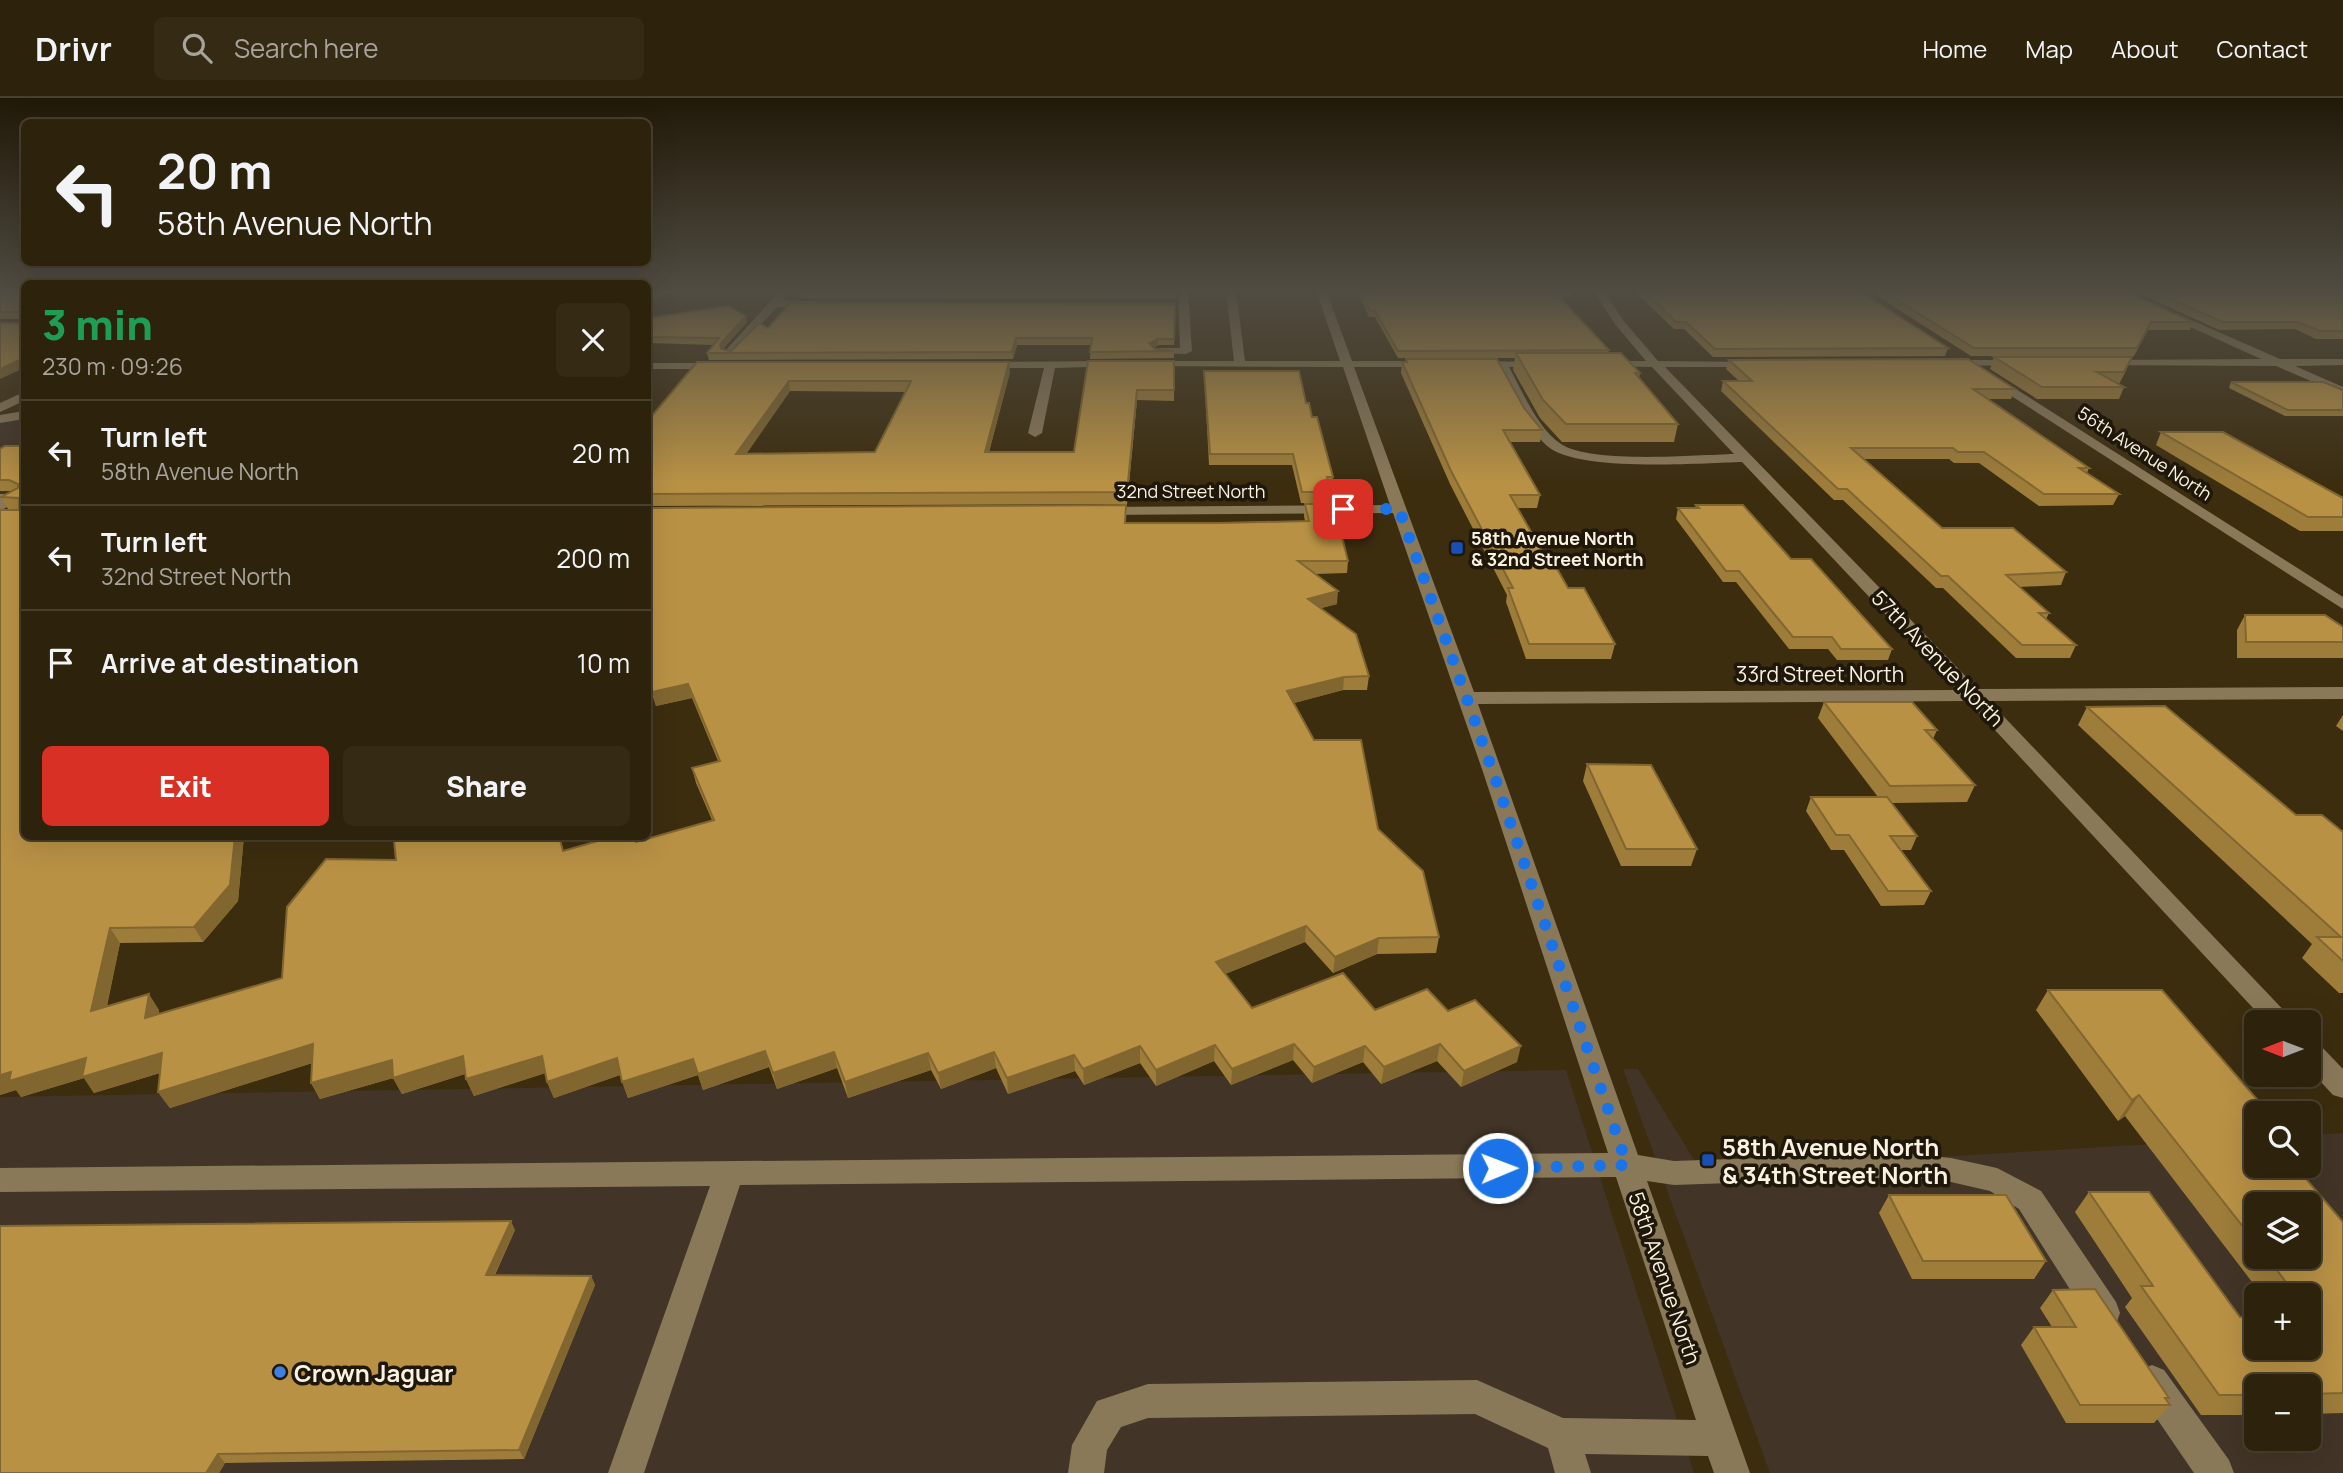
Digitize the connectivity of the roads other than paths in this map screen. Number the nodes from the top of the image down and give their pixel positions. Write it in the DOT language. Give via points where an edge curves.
graph roads {
  1 [pos="1239,354"];
  2 [pos="1344,354"];
  3 [pos="1647,354"];
  4 [pos="1955,354"];
  5 [pos="2262,354"];
  6 [pos="2343,362"];
  7 [pos="1929,363"];
  8 [pos="1970,363"];
  9 [pos="2038,363"];
  10 [pos="2092,363"];
  11 [pos="2282,363"];
  12 [pos="1240,364"];
  13 [pos="1348,364"];
  14 [pos="1445,364"];
  15 [pos="1459,364"];
  16 [pos="1501,364"];
  17 [pos="1552,364"];
  18 [pos="1591,364"];
  19 [pos="1656,364"];
  20 [pos="1765,364"];
  21 [pos="971,365"];
  22 [pos="1050,365"];
  23 [pos="651,366"];
  24 [pos="727,366"];
  25 [pos="2343,391"];
  26 [pos="21,397"];
  27 [pos="2,406"];
  28 [pos="21,416"];
  29 [pos="0,419"];
  30 [pos="1035,433"];
  31 [pos="1745,458"];
  32 [pos="0,498"];
  33 [pos="1399,509"];
  34 [pos="1079,511"];
  35 [pos="4,513"];
  36 [pos="2343,604"];
  37 [pos="2343,693"];
  38 [pos="1974,696"];
  39 [pos="1465,698"];
  40 [pos="2271,1010"];
  41 [pos="2321,1064"];
  42 [pos="2343,1087"];
  43 [pos="1627,1165"];
  44 [pos="729,1174"];
  45 [pos="0,1180"];
  46 [pos="1562,1436"];
  47 [pos="1720,1438"];
  48 [pos="626,1473"];
  49 [pos="1086,1473"];
  50 [pos="1573,1473"];
  51 [pos="1732,1473"];
  52 [pos="2216,1473"];
  1 -- 12 [label="street"];
  2 -- 13 [label="street, 58th Avenue North"];
  3 -- 19 [label="street, 57th Avenue North"];
  4 -- 8 [label="street, 56th Avenue North"];
  5 -- 11 [label="street"];
  6 -- 11 [label="street"];
  7 -- 8 [label="street"];
  8 -- 9 [label="street"];
  8 -- 36 [label="street, 56th Avenue North"];
  10 -- 11 [label="street"];
  11 -- 25 [label="street"];
  12 -- 13 [label="street"];
  12 -- 22 [label="street"];
  13 -- 14 [label="street"];
  13 -- 33 [label="street, 58th Avenue North"];
  15 -- 16 [label="street"];
  16 -- 17 [label="street"];
  16 -- 31 [label="street" via="1556,448 1611,458"];
  18 -- 19 [label="street"];
  19 -- 20 [label="street"];
  19 -- 31 [label="street, 57th Avenue North"];
  21 -- 22 [label="street"];
  22 -- 30 [label="street"];
  23 -- 24 [label="street"];
  26 -- 27 [label="street"];
  28 -- 29 [label="street"];
  31 -- 38 [label="street, 57th Avenue North"];
  32 -- 35 [label="street" via="16,498"];
  33 -- 34 [label="street, 32nd Street North"];
  33 -- 39 [label="street, 58th Avenue North"];
  37 -- 38 [label="street, 33rd Street North"];
  38 -- 39 [label="street, 33rd Street North"];
  38 -- 40 [label="street, 57th Avenue North"];
  39 -- 43 [label="street, 58th Avenue North"];
  41 -- 42 [label="street"];
  43 -- 44 [label="street"];
  43 -- 47 [label="street, 58th Avenue North"];
  43 -- 52 [label="street" via="1674,1173 1901,1165 1997,1180 2030,1200"];
  44 -- 45 [label="street"];
  44 -- 48 [label="street"];
  46 -- 47 [label="street"];
  46 -- 49 [label="street" via="1477,1397 1148,1401 1109,1413 1090,1445"];
  46 -- 50 [label="street"];
  47 -- 51 [label="street, 58th Avenue North"];
}
